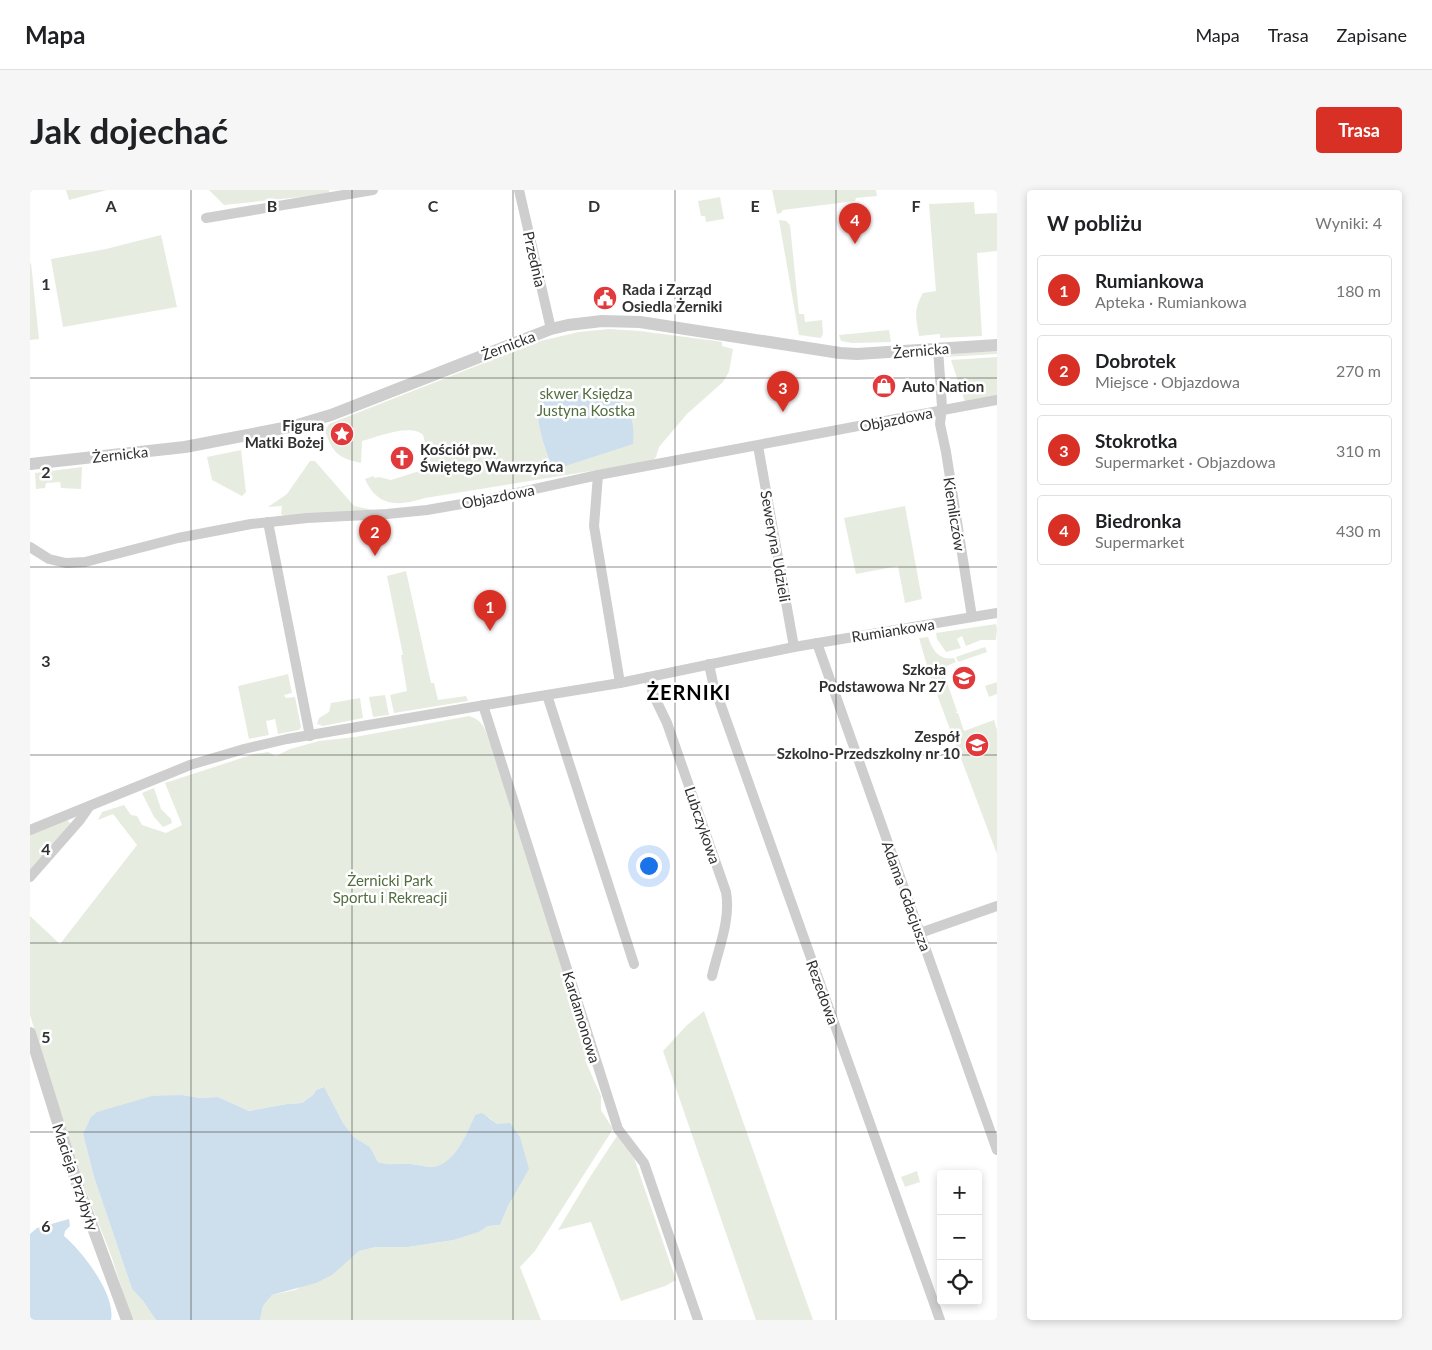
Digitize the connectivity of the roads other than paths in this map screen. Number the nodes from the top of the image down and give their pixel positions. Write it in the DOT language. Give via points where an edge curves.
graph roads {
  1 [pos="373,190"];
  2 [pos="519,190"];
  3 [pos="206,218"];
  4 [pos="551,329"];
  5 [pos="997,345"];
  6 [pos="938,348"];
  7 [pos="997,400"];
  8 [pos="941,411"];
  9 [pos="758,446"];
  10 [pos="30,464"];
  11 [pos="598,475"];
  12 [pos="268,522"];
  13 [pos="30,547"];
  14 [pos="997,613"];
  15 [pos="972,617"];
  16 [pos="817,643"];
  17 [pos="794,647"];
  18 [pos="709,664"];
  19 [pos="648,677"];
  20 [pos="620,683"];
  21 [pos="547,695"];
  22 [pos="484,705"];
  23 [pos="310,736"];
  24 [pos="89,807"];
  25 [pos="30,830"];
  26 [pos="30,877"];
  27 [pos="997,906"];
  28 [pos="920,933"];
  29 [pos="634,964"];
  30 [pos="712,976"];
  31 [pos="30,1033"];
  32 [pos="997,1150"];
  33 [pos="126,1320"];
  34 [pos="698,1320"];
  35 [pos="940,1320"];
  1 -- 3 [label="street"];
  2 -- 4 [label="street, Przednia"];
  4 -- 6 [label="street, Żernicka" via="575,324 640,322 840,353"];
  4 -- 10 [label="street, Żernicka" via="314,421 184,446"];
  5 -- 6 [label="street, Żernicka"];
  6 -- 8 [label="street, Kiemliczów"];
  7 -- 8 [label="street, Objazdowa"];
  8 -- 9 [label="street, Objazdowa"];
  8 -- 15 [label="street, Kiemliczów" via="940,424"];
  9 -- 11 [label="street, Objazdowa"];
  9 -- 17 [label="street, Seweryna Udzieli"];
  11 -- 12 [label="street, Objazdowa" via="427,510"];
  11 -- 20 [label="street" via="594,526"];
  12 -- 13 [label="street, Objazdowa" via="194,534 75,563 48,559"];
  12 -- 23 [label="street"];
  14 -- 15 [label="street, Rumiankowa"];
  15 -- 16 [label="street, Rumiankowa"];
  16 -- 17 [label="street, Rumiankowa"];
  16 -- 28 [label="street, Adama Gdacjusza"];
  17 -- 18 [label="street, Rumiankowa"];
  18 -- 19 [label="street, Rumiankowa"];
  18 -- 35 [label="street, Rezedowa" via="716,692"];
  19 -- 20 [label="street, Rumiankowa"];
  19 -- 30 [label="street, Lubczykowa" via="726,892 726,919"];
  20 -- 21 [label="street, Rumiankowa"];
  21 -- 22 [label="street, Rumiankowa"];
  21 -- 29 [label="street"];
  22 -- 23 [label="street, Rumiankowa"];
  22 -- 34 [label="street, Kardamonowa" via="618,1129 644,1163"];
  23 -- 24 [label="street, Rumiankowa" via="214,757"];
  24 -- 25 [label="street, Rumiankowa"];
  24 -- 26 [label="street, Rumiankowa"];
  27 -- 28 [label="street"];
  28 -- 32 [label="street, Adama Gdacjusza"];
  31 -- 33 [label="street, Macieja Przybyły" via="79,1190"];
}
